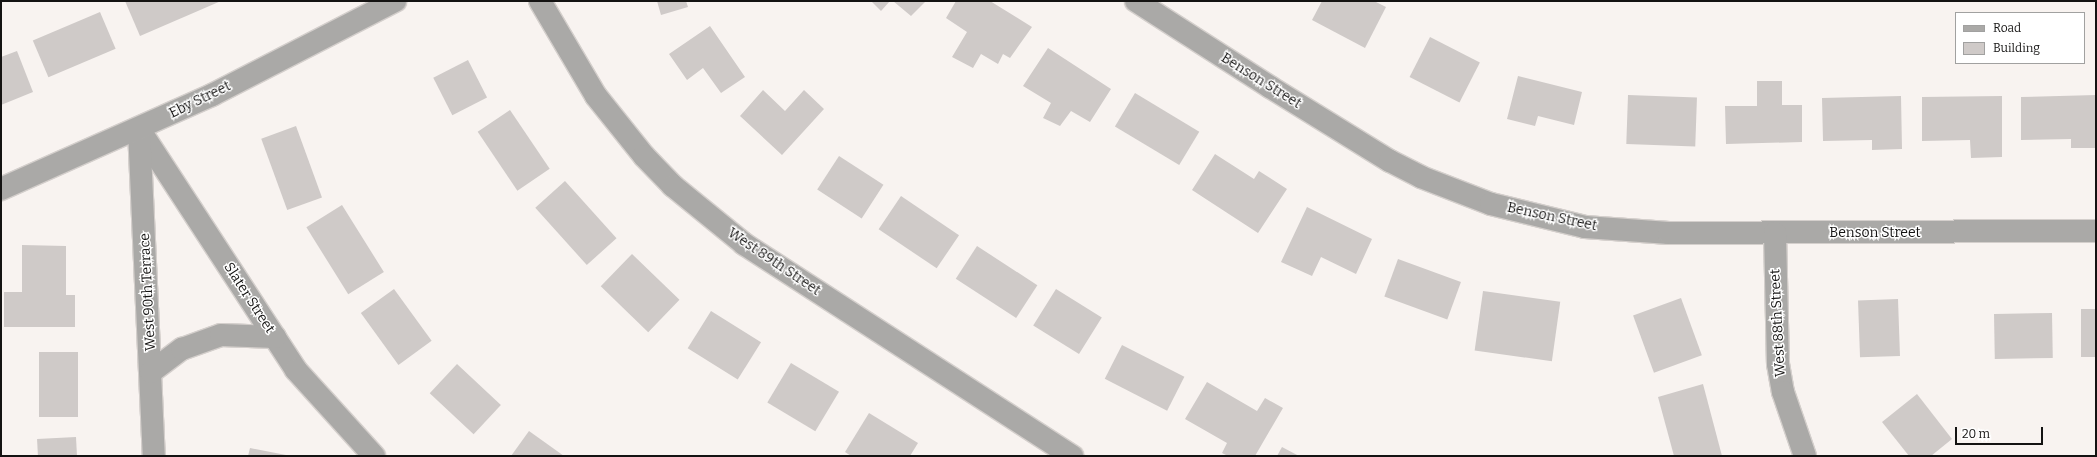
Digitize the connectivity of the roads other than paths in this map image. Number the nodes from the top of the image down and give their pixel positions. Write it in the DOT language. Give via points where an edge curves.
graph roads {
  1 [pos="395,1"];
  2 [pos="540,1"];
  3 [pos="1136,1"];
  4 [pos="139,128"];
  5 [pos="1,189"];
  6 [pos="2096,231"];
  7 [pos="1774,233"];
  8 [pos="275,337"];
  9 [pos="151,372"];
  10 [pos="154,456"];
  11 [pos="374,456"];
  12 [pos="1072,456"];
  13 [pos="1805,456"];
  1 -- 4 [label="street, Eby Street" via="212,95"];
  2 -- 12 [label="street, West 89th Street" via="596,96 644,156 673,186 744,244"];
  3 -- 7 [label="street, Benson Street" via="1390,161 1421,177 1491,204 1585,226 1669,233"];
  4 -- 5 [label="street, Eby Street"];
  4 -- 8 [label="street, Slater Street"];
  4 -- 9 [label="street, West 90th Terrace"];
  6 -- 7 [label="street, Benson Street"];
  7 -- 13 [label="street, West 88th Street" via="1778,364 1783,392"];
  8 -- 9 [label="street" via="221,335 182,349"];
  8 -- 11 [label="street, Slater Street" via="296,370"];
  9 -- 10 [label="street, West 90th Terrace"];
}
